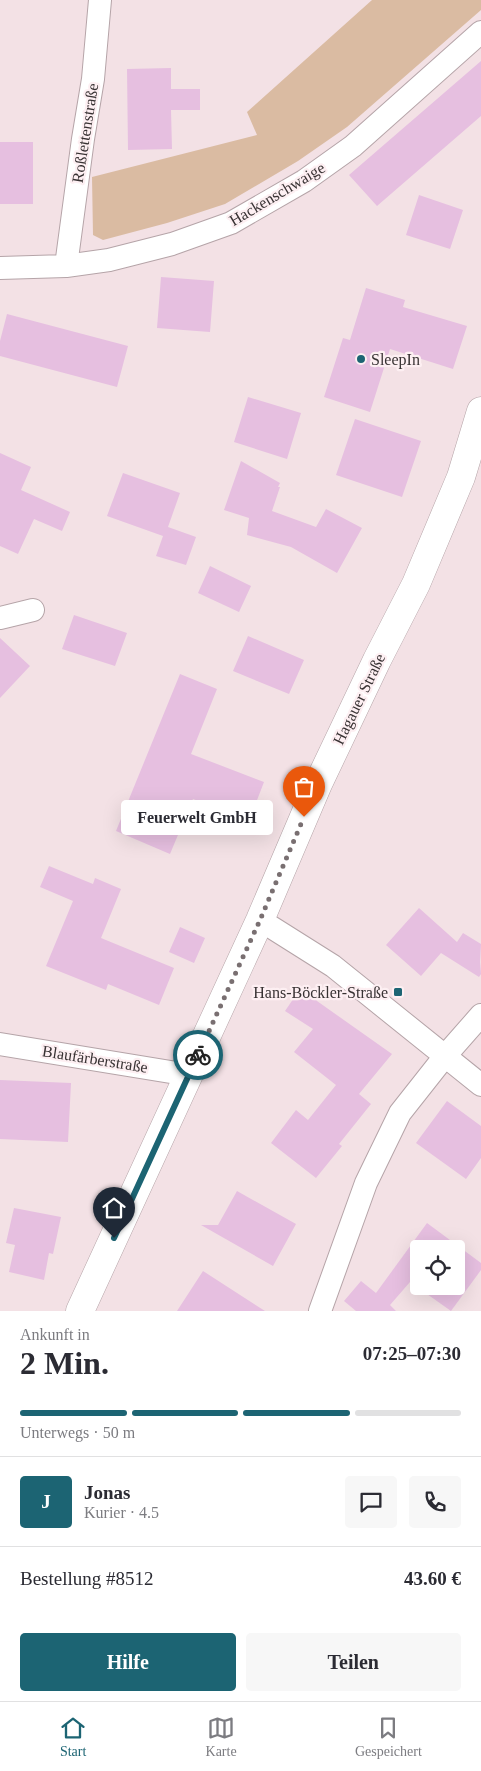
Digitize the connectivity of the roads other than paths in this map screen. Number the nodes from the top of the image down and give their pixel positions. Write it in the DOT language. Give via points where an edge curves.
graph roads {
  1 [pos="100,0"];
  2 [pos="481,32"];
  3 [pos="66,266"];
  4 [pos="0,268"];
  5 [pos="481,411"];
  6 [pos="33,610"];
  7 [pos="0,618"];
  8 [pos="260,920"];
  9 [pos="481,1015"];
  10 [pos="0,1044"];
  11 [pos="445,1056"];
  12 [pos="189,1075"];
  13 [pos="481,1085"];
  14 [pos="80,1311"];
  15 [pos="320,1311"];
  1 -- 3 [label="street, Roßlettenstraße" via="94,79 82,139"];
  2 -- 3 [label="street, Hackenschwaige" via="353,146 304,181 231,223 172,244 108,260"];
  3 -- 4 [label="street, Hackenschwaige"];
  5 -- 8 [label="street, Hagauer Straße" via="461,477 416,584 318,784"];
  6 -- 7 [label="street"];
  8 -- 11 [label="street" via="333,966"];
  8 -- 12 [label="street, Hagauer Straße"];
  9 -- 11 [label="street"];
  10 -- 12 [label="street, Blaufärberstraße"];
  11 -- 13 [label="street"];
  11 -- 15 [label="street" via="400,1113 366,1183"];
  12 -- 14 [label="street, Hagauer Straße"];
}
